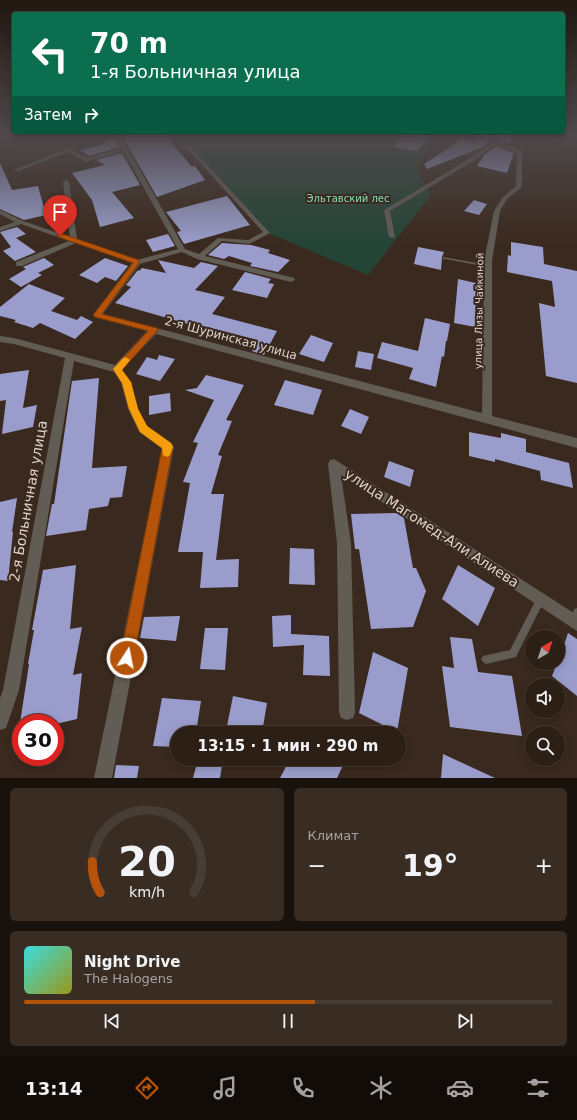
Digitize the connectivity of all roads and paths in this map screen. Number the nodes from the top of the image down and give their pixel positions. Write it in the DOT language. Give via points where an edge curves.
graph roads {
  1 [pos="138,171"];
  2 [pos="210,171"];
  3 [pos="452,171"];
  4 [pos="519,171"];
  5 [pos="66,182"];
  6 [pos="0,212"];
  7 [pos="21,222"];
  8 [pos="0,229"];
  9 [pos="392,237"];
  10 [pos="74,240"];
  11 [pos="182,250"];
  12 [pos="200,257"];
  13 [pos="445,258"];
  14 [pos="137,262"];
  15 [pos="20,264"];
  16 [pos="488,266"];
  17 [pos="291,280"];
  18 [pos="154,330"];
  19 [pos="0,339"];
  20 [pos="70,356"];
  21 [pos="117,369"];
  22 [pos="487,419"];
  23 [pos="577,443"];
  24 [pos="541,599"];
  25 [pos="576,619"];
  26 [pos="486,659"];
  27 [pos="347,712"];
  28 [pos="0,722"];
  29 [pos="104,778"];
  1 -- 11 [label="street"];
  2 -- 12 [label="street" via="267,233 249,242 220,240"];
  3 -- 9 [label="street" via="387,210"];
  4 -- 16 [label="street, улица Лизы Чайкиной" via="519,187 505,198 497,211"];
  5 -- 10 [label="street"];
  6 -- 7 [label="street"];
  7 -- 8 [label="street"];
  7 -- 10 [label="street"];
  10 -- 14 [label="street"];
  10 -- 15 [label="street"];
  11 -- 12 [label="street"];
  11 -- 14 [label="street"];
  12 -- 17 [label="street"];
  13 -- 16 [label="lane"];
  14 -- 18 [label="street, 2-я Шуринская улица" via="97,315"];
  16 -- 22 [label="street, улица Лизы Чайкиной"];
  18 -- 21 [label="street"];
  18 -- 22 [label="street, 2-я Шуринская улица"];
  19 -- 20 [label="street" via="14,340"];
  20 -- 21 [label="street"];
  20 -- 28 [label="street, 2-я Больничная улица" via="11,690"];
  21 -- 29 [label="street" via="126,382 133,409 143,429 168,447"];
  22 -- 23 [label="street, 2-я Шуринская улица"];
  24 -- 25 [label="street, улица Магомед-Али Алиева"];
  24 -- 26 [label="lane" via="512,654"];
  24 -- 27 [label="street, улица Магомед-Али Алиева" via="334,464 344,543"];
}
